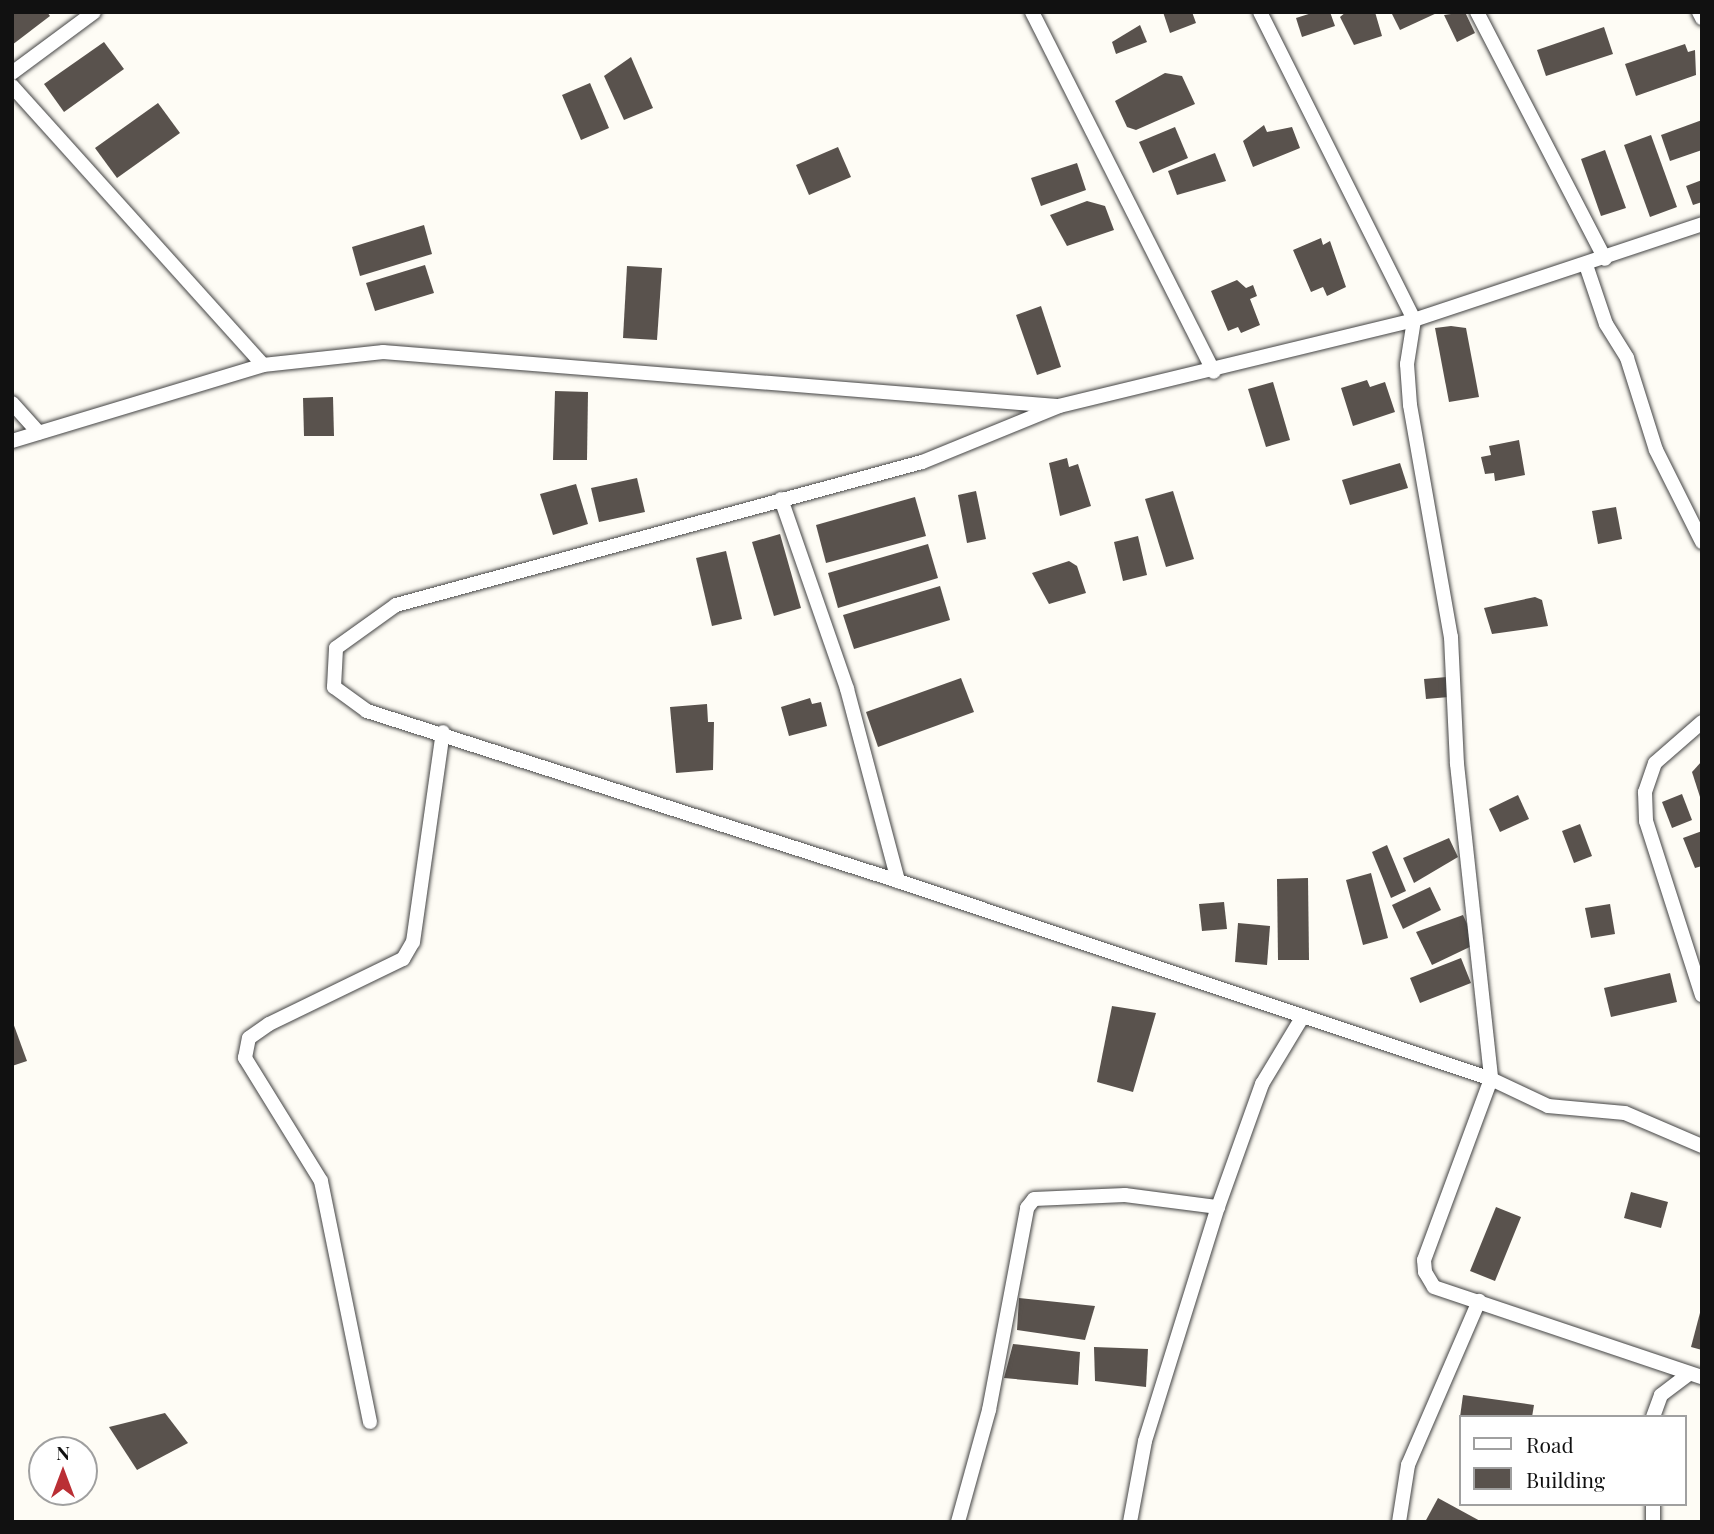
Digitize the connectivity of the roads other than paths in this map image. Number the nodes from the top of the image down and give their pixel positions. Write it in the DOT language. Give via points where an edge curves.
graph roads {
  1 [pos="94,12"];
  2 [pos="1032,12"];
  3 [pos="1260,12"];
  4 [pos="1477,12"];
  5 [pos="1699,12"];
  6 [pos="1702,18"];
  7 [pos="12,73"];
  8 [pos="12,86"];
  9 [pos="1702,224"];
  10 [pos="1605,259"];
  11 [pos="1586,265"];
  12 [pos="1414,320"];
  13 [pos="263,365"];
  14 [pos="1214,372"];
  15 [pos="12,403"];
  16 [pos="1059,406"];
  17 [pos="39,433"];
  18 [pos="12,441"];
  19 [pos="781,499"];
  20 [pos="1702,542"];
  21 [pos="1702,722"];
  22 [pos="443,732"];
  23 [pos="898,881"];
  24 [pos="1702,995"];
  25 [pos="1303,1016"];
  26 [pos="1491,1079"];
  27 [pos="1702,1146"];
  28 [pos="1219,1207"];
  29 [pos="1479,1301"];
  30 [pos="1696,1376"];
  31 [pos="1654,1415"];
  32 [pos="370,1422"];
  33 [pos="958,1522"];
  34 [pos="1130,1522"];
  35 [pos="1399,1522"];
  1 -- 7 [label="street"];
  2 -- 14 [label="street"];
  3 -- 12 [label="street"];
  4 -- 10 [label="street"];
  5 -- 6 [label="street"];
  8 -- 13 [label="street"];
  9 -- 10 [label="street"];
  10 -- 11 [label="street"];
  11 -- 12 [label="street"];
  11 -- 20 [label="street" via="1606,324 1628,358 1656,450"];
  12 -- 14 [label="street"];
  12 -- 26 [label="street" via="1407,364 1410,405 1451,638 1457,764"];
  13 -- 16 [label="street" via="383,352"];
  13 -- 17 [label="street"];
  14 -- 16 [label="street"];
  15 -- 17 [label="street"];
  16 -- 19 [label="street" via="922,462"];
  17 -- 18 [label="street"];
  19 -- 22 [label="street" via="396,606 336,648 334,687 347,701"];
  19 -- 23 [label="street" via="847,689"];
  21 -- 24 [label="street" via="1655,763 1645,792 1646,821"];
  22 -- 23 [label="street"];
  22 -- 32 [label="street" via="413,942 403,959 269,1024 249,1038 245,1059 321,1181"];
  23 -- 25 [label="street"];
  25 -- 26 [label="street"];
  25 -- 28 [label="street" via="1262,1084"];
  26 -- 27 [label="street" via="1548,1106 1625,1112"];
  26 -- 29 [label="street" via="1424,1259 1434,1287"];
  28 -- 33 [label="street" via="1125,1195 1051,1195 1027,1208 989,1410"];
  28 -- 34 [label="street" via="1145,1441"];
  29 -- 30 [label="street"];
  29 -- 35 [label="street" via="1408,1465"];
  30 -- 31 [label="street" via="1661,1395"];
}
